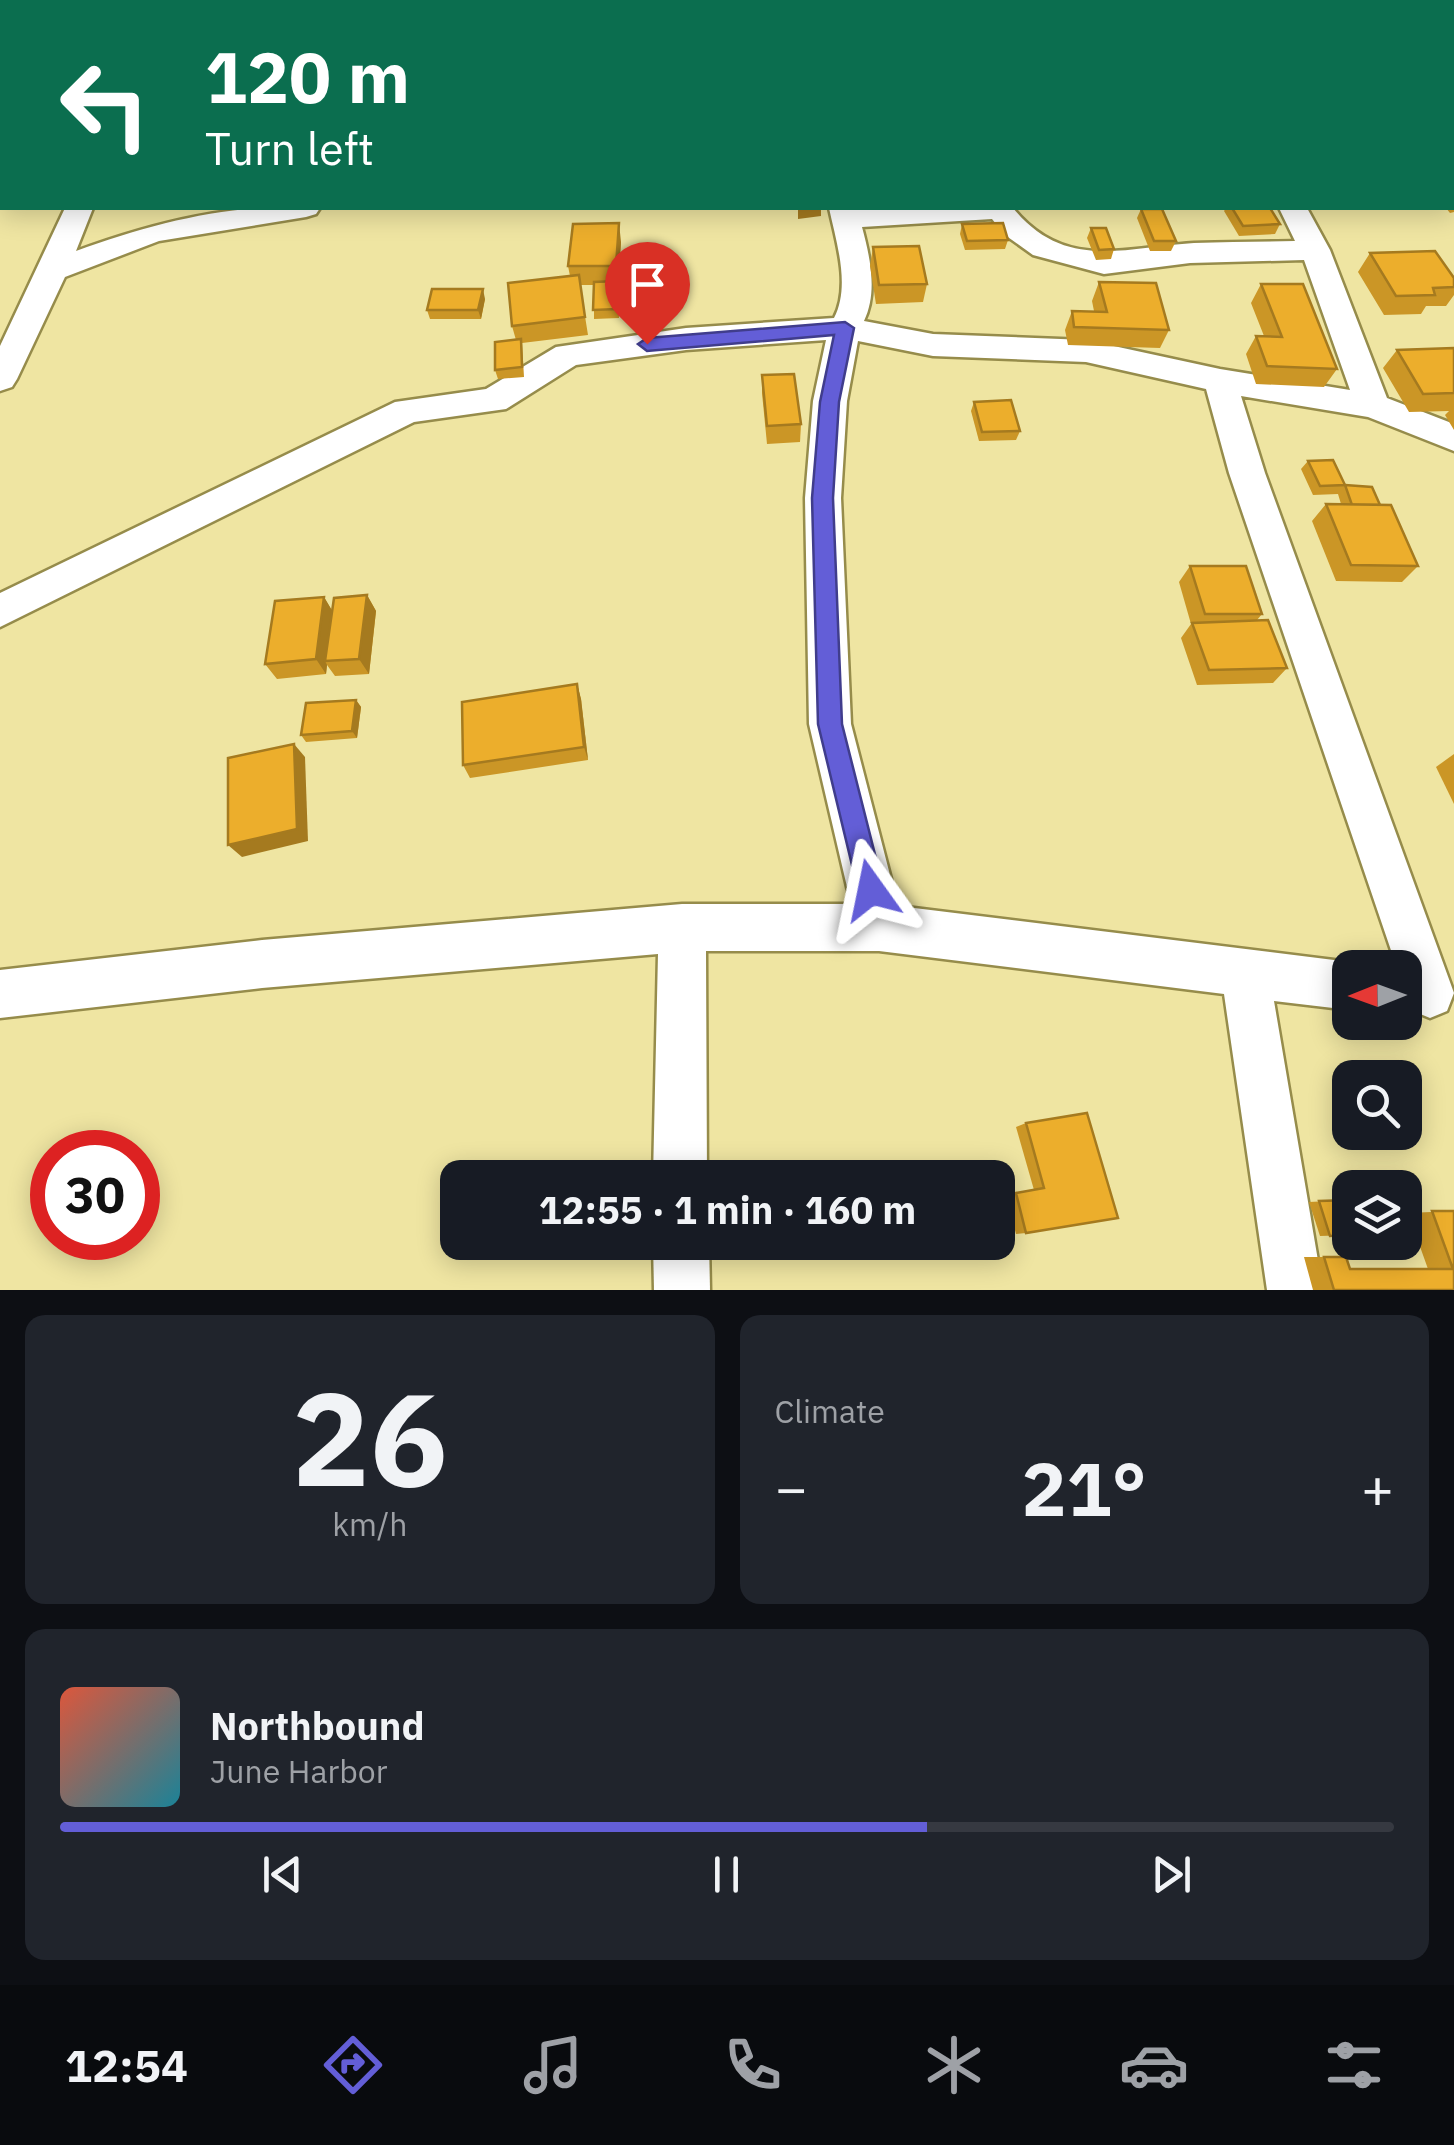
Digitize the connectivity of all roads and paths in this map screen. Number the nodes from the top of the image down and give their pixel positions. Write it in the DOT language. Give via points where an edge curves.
graph roads {
  1 [pos="78,210"];
  2 [pos="294,210"];
  3 [pos="1294,210"];
  4 [pos="845,213"];
  5 [pos="1315,250"];
  6 [pos="53,271"];
  7 [pos="845,328"];
  8 [pos="0,379"];
  9 [pos="1220,381"];
  10 [pos="1373,406"];
  11 [pos="1454,438"];
  12 [pos="0,611"];
  13 [pos="879,926"];
  14 [pos="682,928"];
  15 [pos="1245,974"];
  16 [pos="1332,984"];
  17 [pos="0,994"];
  18 [pos="1430,995"];
  19 [pos="680,1160"];
  20 [pos="682,1260"];
  21 [pos="682,1290"];
  22 [pos="1294,1290"];
  1 -- 6 [label="street"];
  2 -- 6 [label="street" via="153,233"];
  3 -- 5 [label="street"];
  4 -- 5 [label="street" via="1000,210 1015,230 1044,248 1104,264 1190,253"];
  4 -- 7 [label="street" via="856,306"];
  5 -- 10 [label="street"];
  6 -- 8 [label="street"];
  7 -- 9 [label="street" via="932,345 1086,351"];
  7 -- 12 [label="street" via="568,355 494,400 407,411"];
  7 -- 13 [label="street" via="830,402 823,498 830,724"];
  9 -- 10 [label="street"];
  9 -- 18 [label="street"];
  10 -- 11 [label="street"];
  13 -- 14 [label="street"];
  13 -- 15 [label="street"];
  14 -- 17 [label="street"];
  14 -- 19 [label="street"];
  15 -- 16 [label="street"];
  15 -- 22 [label="street"];
  20 -- 21 [label="street"];
}
